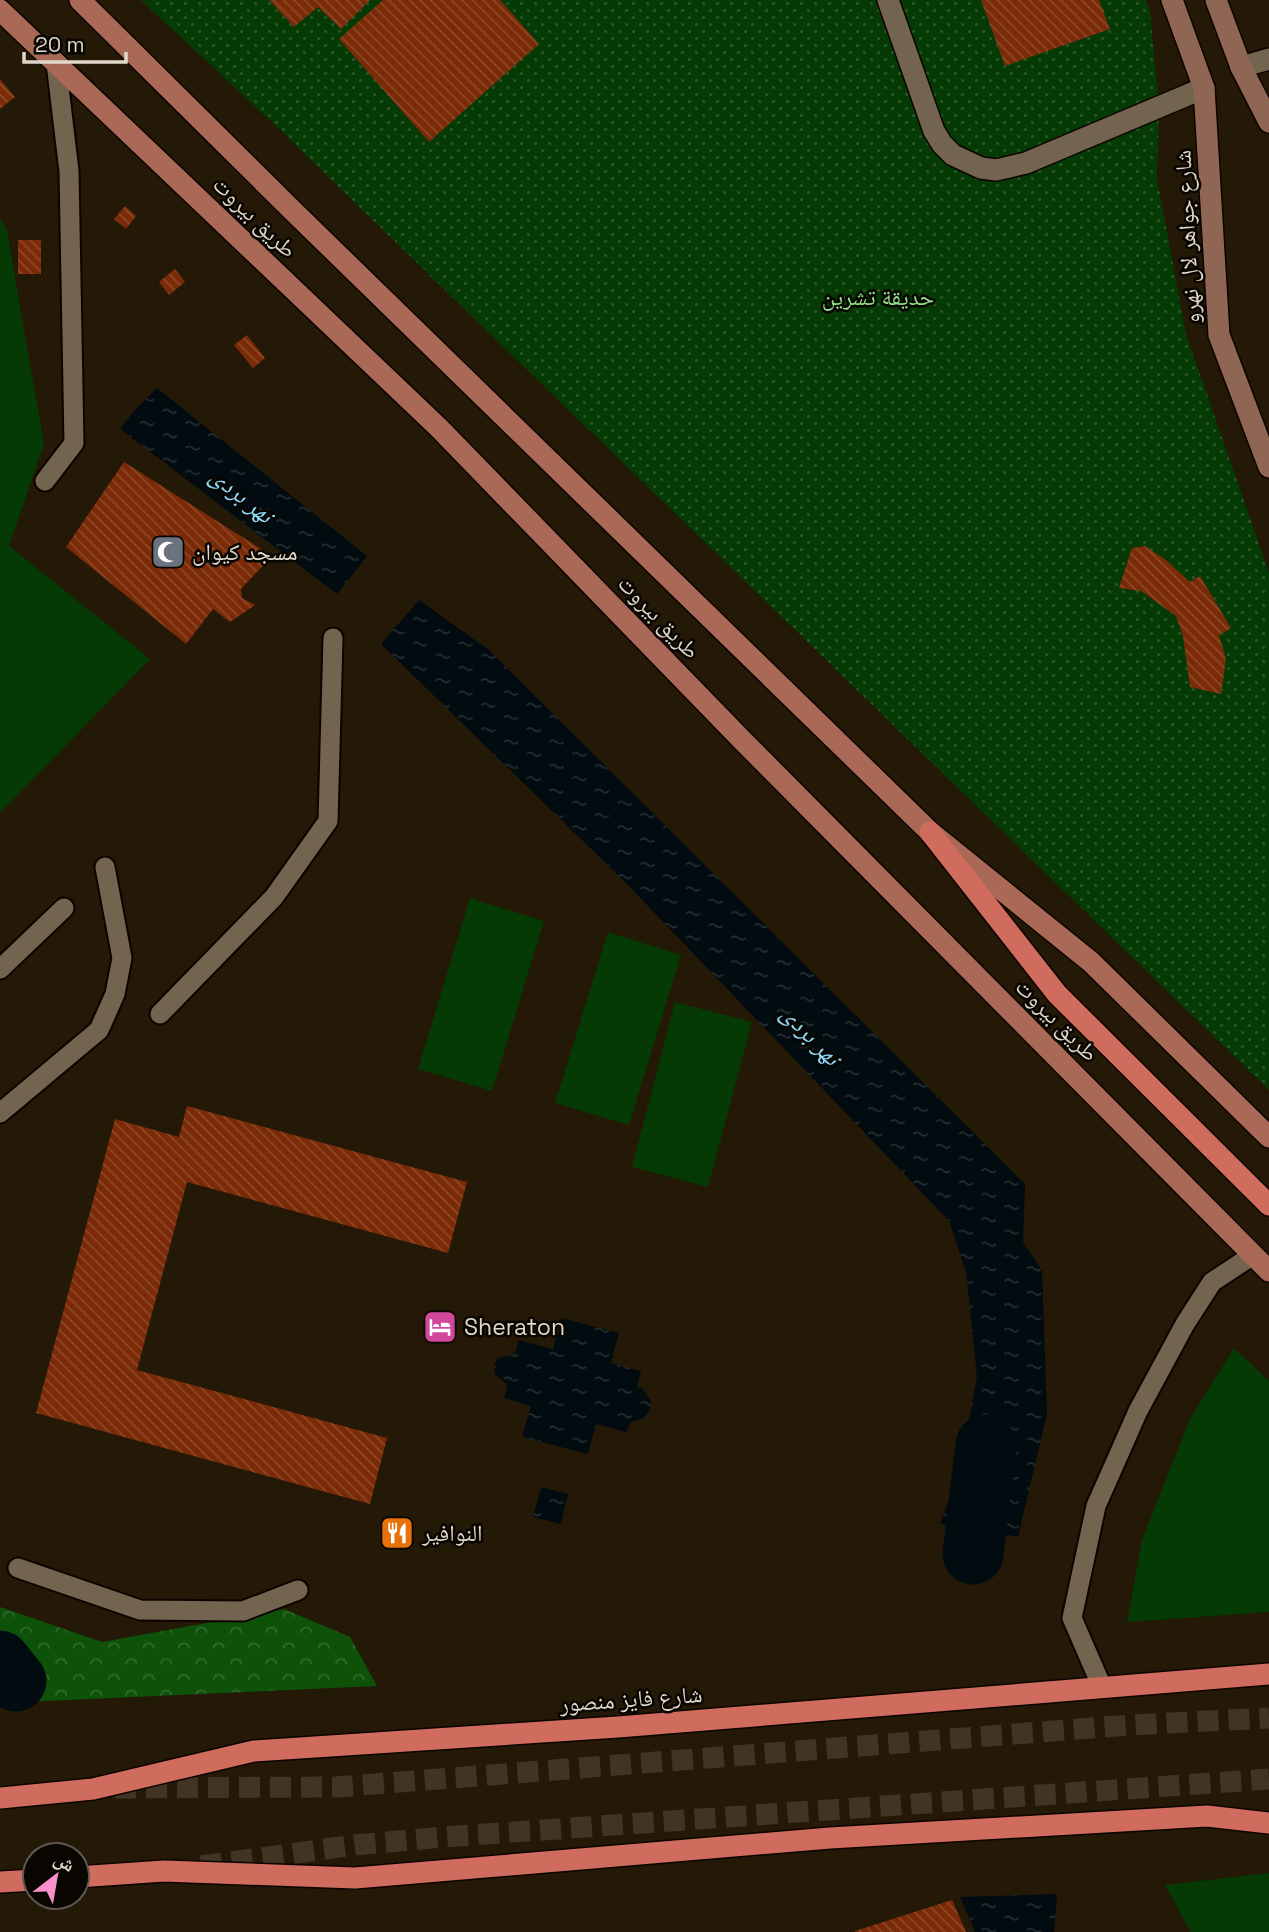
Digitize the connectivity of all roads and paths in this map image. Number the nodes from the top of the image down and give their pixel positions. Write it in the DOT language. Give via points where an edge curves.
graph roads {
  1 [pos="80,0"];
  2 [pos="888,0"];
  3 [pos="1172,0"];
  4 [pos="1216,0"];
  5 [pos="0,10"];
  6 [pos="1269,59"];
  7 [pos="56,63"];
  8 [pos="1241,67"];
  9 [pos="1204,88"];
  10 [pos="1269,122"];
  11 [pos="1269,467"];
  12 [pos="45,481"];
  13 [pos="333,638"];
  14 [pos="930,831"];
  15 [pos="105,867"];
  16 [pos="64,908"];
  17 [pos="0,969"];
  18 [pos="160,1014"];
  19 [pos="0,1113"];
  20 [pos="1269,1137"];
  21 [pos="1269,1205"];
  22 [pos="1254,1255"];
  23 [pos="1269,1271"];
  24 [pos="18,1568"];
  25 [pos="298,1590"];
  26 [pos="1269,1674"];
  27 [pos="1102,1688"];
  28 [pos="0,1798"];
  29 [pos="1269,1823"];
  30 [pos="91,1876"];
  31 [pos="21,1881"];
  32 [pos="0,1882"];
  1 -- 14 [label="main road, طريق بيروت"];
  2 -- 9 [label="street" via="934,131 953,155 981,168 996,170 1026,163"];
  3 -- 9 [label="main road, شارع جواهر لال نهرو"];
  4 -- 8 [label="main road"];
  5 -- 7 [label="main road, طريق بيروت"];
  6 -- 8 [label="street"];
  7 -- 12 [label="lane" via="69,171 74,443"];
  7 -- 22 [label="main road, طريق بيروت" via="439,428"];
  8 -- 10 [label="main road"];
  9 -- 11 [label="main road, شارع جواهر لال نهرو" via="1219,335"];
  13 -- 18 [label="lane" via="328,821 274,897"];
  14 -- 20 [label="main road, طريق بيروت" via="1091,962"];
  14 -- 21 [label="highway" via="1057,994"];
  15 -- 19 [label="lane" via="122,958 115,994 99,1030"];
  16 -- 17 [label="lane"];
  22 -- 23 [label="main road, طريق بيروت"];
  22 -- 27 [label="lane" via="1212,1282 1185,1324 1138,1411 1096,1506 1072,1618"];
  24 -- 25 [label="lane" via="140,1610 243,1611"];
  26 -- 27 [label="highway, شارع فايز منصور"];
  27 -- 28 [label="highway, شارع فايز منصور" via="254,1751 93,1788"];
  29 -- 30 [label="highway" via="1206,1815 830,1838 355,1878 164,1871"];
  31 -- 32 [label="highway"];
}
